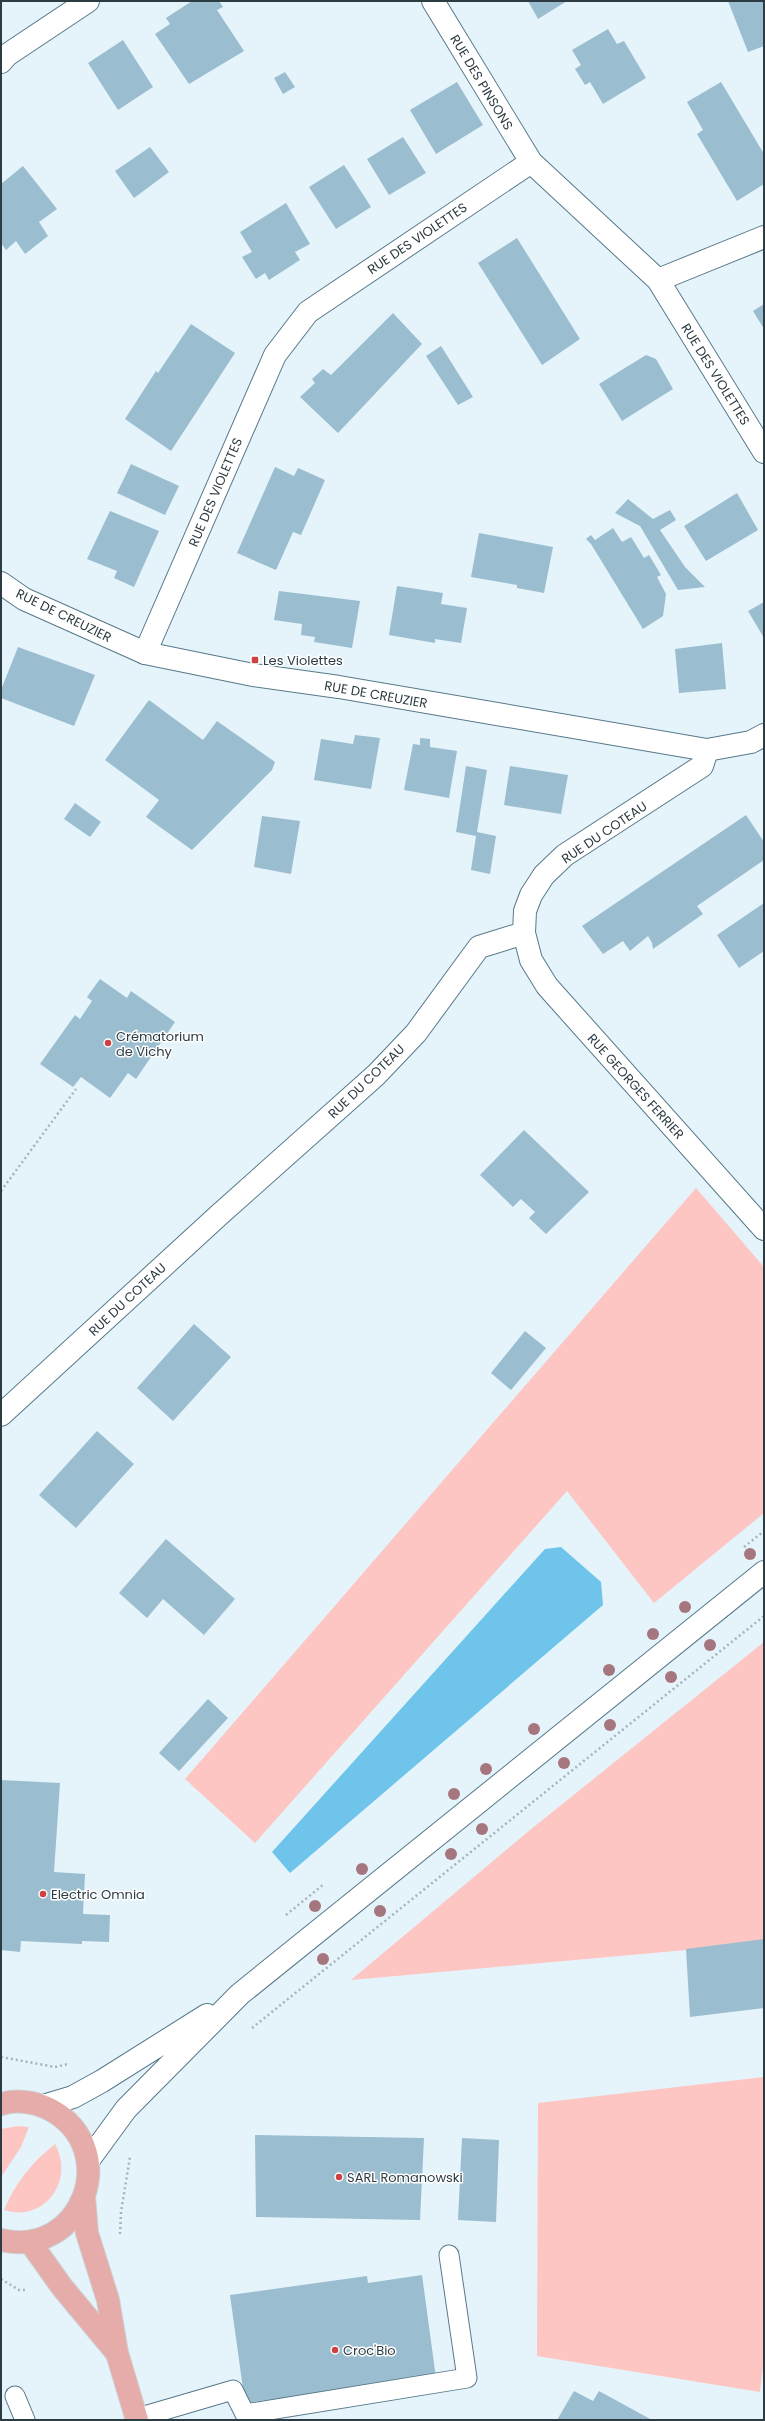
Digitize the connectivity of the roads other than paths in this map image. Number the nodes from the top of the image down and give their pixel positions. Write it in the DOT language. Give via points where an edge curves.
graph roads {
  1 [pos="88,1"];
  2 [pos="433,1"];
  3 [pos="1,62"];
  4 [pos="531,162"];
  5 [pos="764,237"];
  6 [pos="658,280"];
  7 [pos="764,452"];
  8 [pos="1,583"];
  9 [pos="145,653"];
  10 [pos="764,735"];
  11 [pos="707,750"];
  12 [pos="524,933"];
  13 [pos="764,1229"];
  14 [pos="1,1415"];
  15 [pos="764,1572"];
  16 [pos="247,1988"];
  17 [pos="3,2101"];
  18 [pos="43,2106"];
  19 [pos="88,2161"];
  20 [pos="84,2197"];
  21 [pos="1,2240"];
  22 [pos="30,2242"];
  23 [pos="449,2255"];
  24 [pos="117,2353"];
  25 [pos="15,2396"];
  26 [pos="137,2419"];
  27 [pos="25,2420"];
  1 -- 3 [label="street" via="6,55"];
  2 -- 4 [label="street, RUE DES PINSONS"];
  4 -- 6 [label="street, RUE DES VIOLETTES"];
  4 -- 9 [label="street, RUE DES VIOLETTES" via="308,312 275,355"];
  5 -- 6 [label="street"];
  6 -- 7 [label="street, RUE DES VIOLETTES"];
  8 -- 9 [label="street, RUE DE CREUZIER" via="24,599"];
  9 -- 11 [label="street, RUE DE CREUZIER" via="253,675 339,687"];
  10 -- 11 [label="street, RUE DE CREUZIER" via="751,742"];
  11 -- 12 [label="street, RUE DU COTEAU" via="702,766 565,855 544,875 531,895 525,911"];
  12 -- 13 [label="street, RUE GEORGES FERRIER" via="531,960 547,986"];
  12 -- 14 [label="street, RUE DU COTEAU" via="479,947 416,1033 376,1075"];
  15 -- 16 [label="street"];
  16 -- 18 [label="street" via="102,2081 73,2097"];
  16 -- 19 [label="street" via="126,2109"];
  17 -- 18 [label="main road"];
  18 -- 19 [label="main road" via="60,2115 73,2127 83,2143"];
  19 -- 20 [label="main road" via="89,2179"];
  20 -- 22 [label="main road" via="76,2213 63,2227 47,2237"];
  20 -- 24 [label="main road" via="87,2233 108,2300"];
  21 -- 22 [label="main road"];
  22 -- 24 [label="main road" via="62,2287"];
  23 -- 26 [label="lane" via="467,2378 245,2414 233,2390"];
  24 -- 26 [label="main road"];
  25 -- 27 [label="lane"];
}
